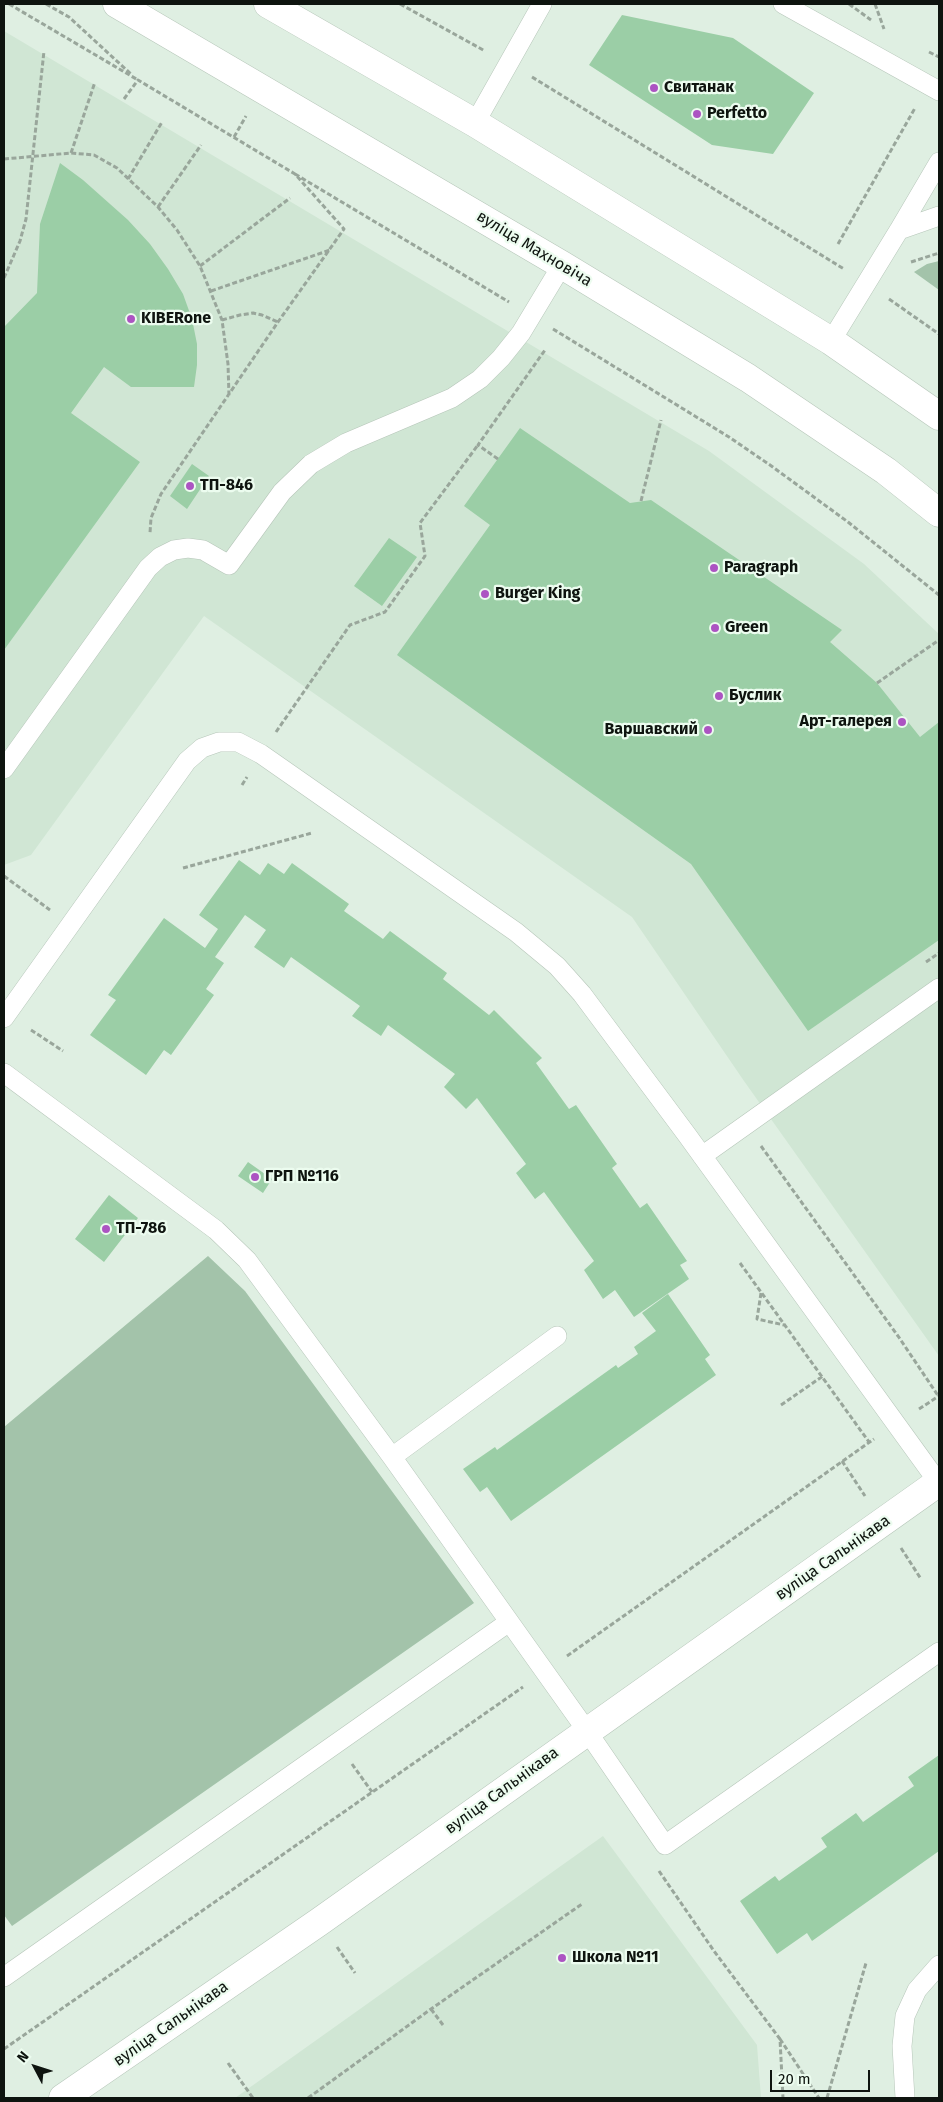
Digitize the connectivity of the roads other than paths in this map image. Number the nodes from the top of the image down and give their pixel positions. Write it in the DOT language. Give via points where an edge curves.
graph roads {
  1 [pos="117,4"];
  2 [pos="268,4"];
  3 [pos="542,4"];
  4 [pos="783,4"];
  5 [pos="934,88"];
  6 [pos="475,124"];
  7 [pos="939,162"];
  8 [pos="939,216"];
  9 [pos="899,230"];
  10 [pos="562,265"];
  11 [pos="831,341"];
  12 [pos="939,416"];
  13 [pos="939,513"];
  14 [pos="4,769"];
  15 [pos="939,988"];
  16 [pos="4,1018"];
  17 [pos="4,1073"];
  18 [pos="702,1156"];
  19 [pos="557,1336"];
  20 [pos="392,1457"];
  21 [pos="939,1482"];
  22 [pos="509,1622"];
  23 [pos="939,1652"];
  24 [pos="587,1731"];
  25 [pos="939,1965"];
  26 [pos="4,1977"];
  27 [pos="63,2098"];
  28 [pos="905,2098"];
  1 -- 10 [label="main road, вуліца Махновіча"];
  2 -- 6 [label="main road"];
  3 -- 6 [label="lane"];
  4 -- 5 [label="lane"];
  6 -- 11 [label="main road"];
  7 -- 9 [label="lane"];
  8 -- 9 [label="lane"];
  9 -- 11 [label="lane"];
  10 -- 13 [label="main road, вуліца Махновіча" via="786,402 886,471"];
  10 -- 14 [label="lane" via="532,316 501,358 472,386 442,403 346,443 311,464 282,492 229,565 203,550 188,548 160,557 148,568"];
  11 -- 12 [label="main road"];
  15 -- 18 [label="lane"];
  16 -- 18 [label="lane" via="186,761 202,748 219,742 238,742 261,754 544,954 582,994"];
  17 -- 20 [label="lane" via="230,1243 263,1281"];
  18 -- 21 [label="lane"];
  19 -- 20 [label="lane"];
  20 -- 22 [label="lane"];
  21 -- 24 [label="main road, вуліца Сальнікава"];
  22 -- 24 [label="lane"];
  22 -- 26 [label="lane"];
  23 -- 24 [label="lane" via="665,1845"];
  24 -- 27 [label="main road, вуліца Сальнікава" via="319,1922"];
  25 -- 28 [label="lane" via="917,1990 905,2016 902,2046"];
}
